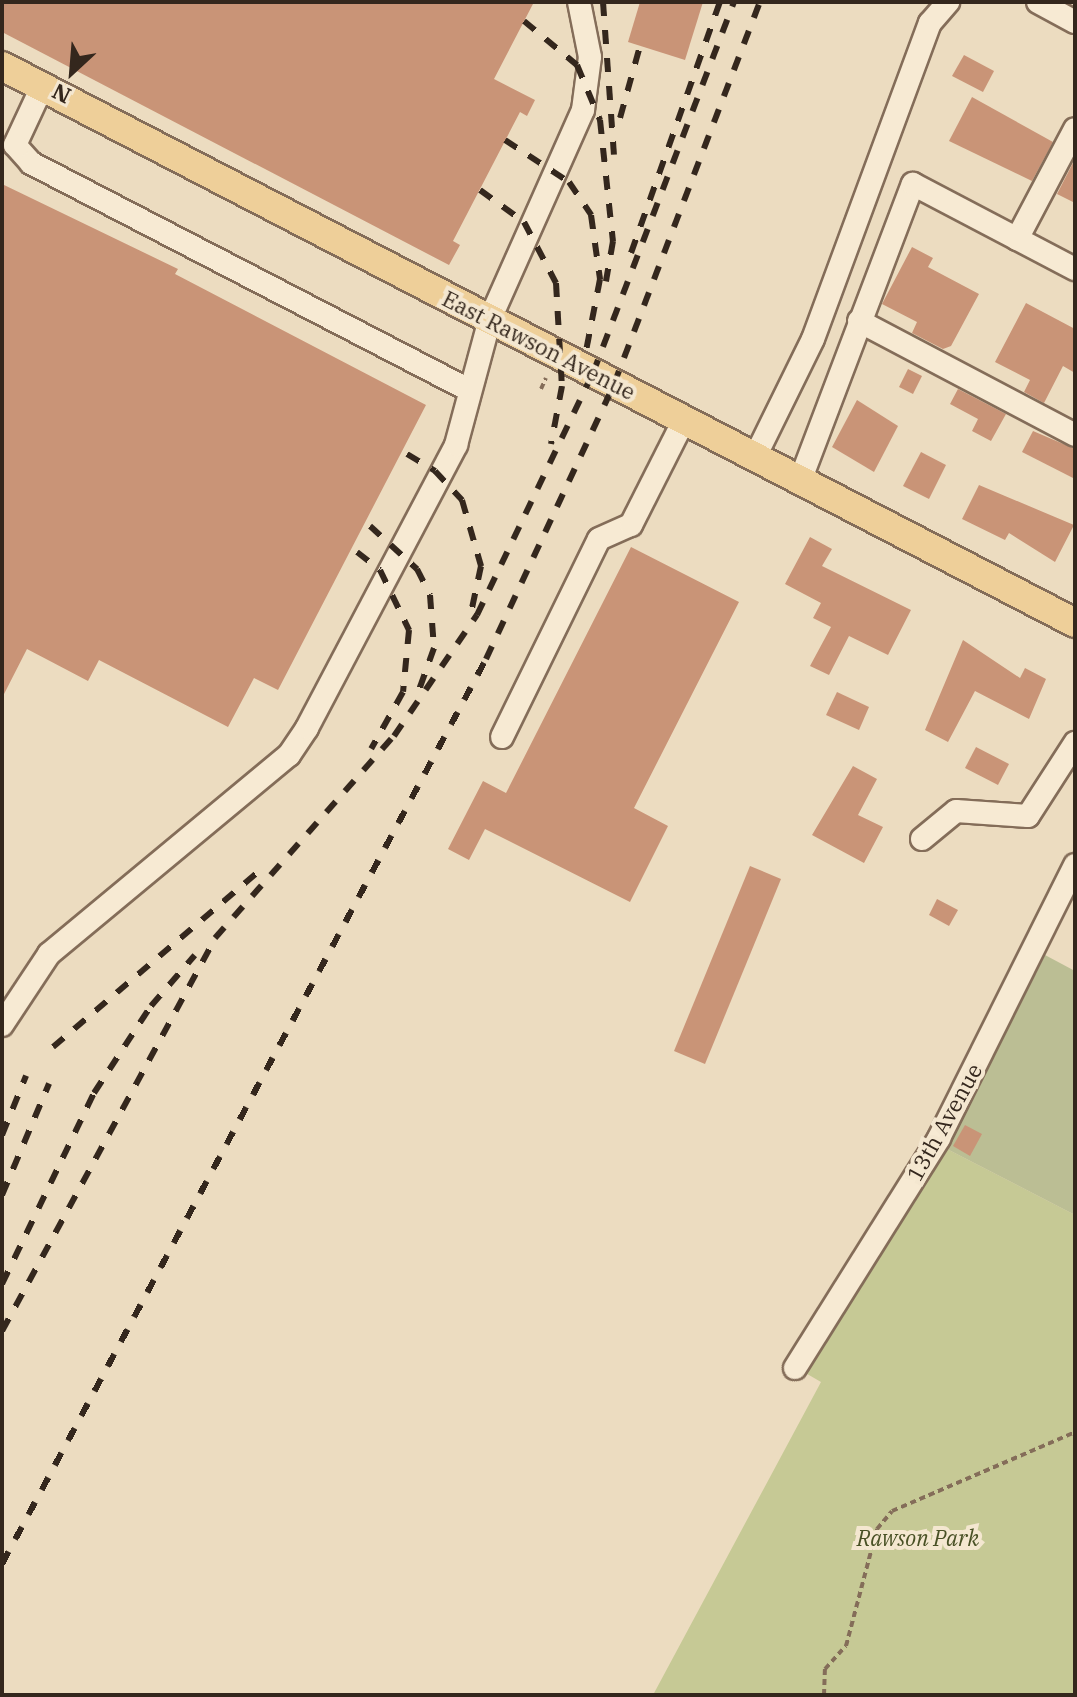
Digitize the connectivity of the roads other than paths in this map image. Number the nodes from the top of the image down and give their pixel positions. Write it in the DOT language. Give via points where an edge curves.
graph roads {
  1 [pos="579,2"];
  2 [pos="948,2"];
  3 [pos="1038,2"];
  4 [pos="1075,22"];
  5 [pos="2,66"];
  6 [pos="42,87"];
  7 [pos="1075,129"];
  8 [pos="1017,239"];
  9 [pos="1075,269"];
  10 [pos="490,319"];
  11 [pos="859,321"];
  12 [pos="468,390"];
  13 [pos="684,420"];
  14 [pos="1075,435"];
  15 [pos="755,457"];
  16 [pos="800,481"];
  17 [pos="1075,623"];
  18 [pos="502,737"];
  19 [pos="1075,743"];
  20 [pos="922,839"];
  21 [pos="1075,865"];
  22 [pos="2,1025"];
  23 [pos="795,1368"];
  1 -- 10 [label="street" via="590,89"];
  2 -- 15 [label="street" via="930,23 813,339"];
  3 -- 4 [label="street"];
  5 -- 6 [label="main road, East Rawson Avenue"];
  6 -- 10 [label="main road, East Rawson Avenue"];
  6 -- 12 [label="street" via="15,145 31,163"];
  7 -- 8 [label="street"];
  8 -- 9 [label="street"];
  8 -- 11 [label="street" via="913,184"];
  10 -- 12 [label="street"];
  10 -- 13 [label="main road, East Rawson Avenue"];
  11 -- 14 [label="street"];
  11 -- 16 [label="street"];
  12 -- 22 [label="street" via="441,477 289,755 49,954"];
  13 -- 15 [label="main road, East Rawson Avenue"];
  13 -- 18 [label="street" via="631,525 599,539"];
  15 -- 16 [label="main road, East Rawson Avenue"];
  16 -- 17 [label="main road, East Rawson Avenue"];
  19 -- 20 [label="street" via="1028,816 956,811"];
  21 -- 23 [label="street, 13th Avenue" via="939,1138"];
}
